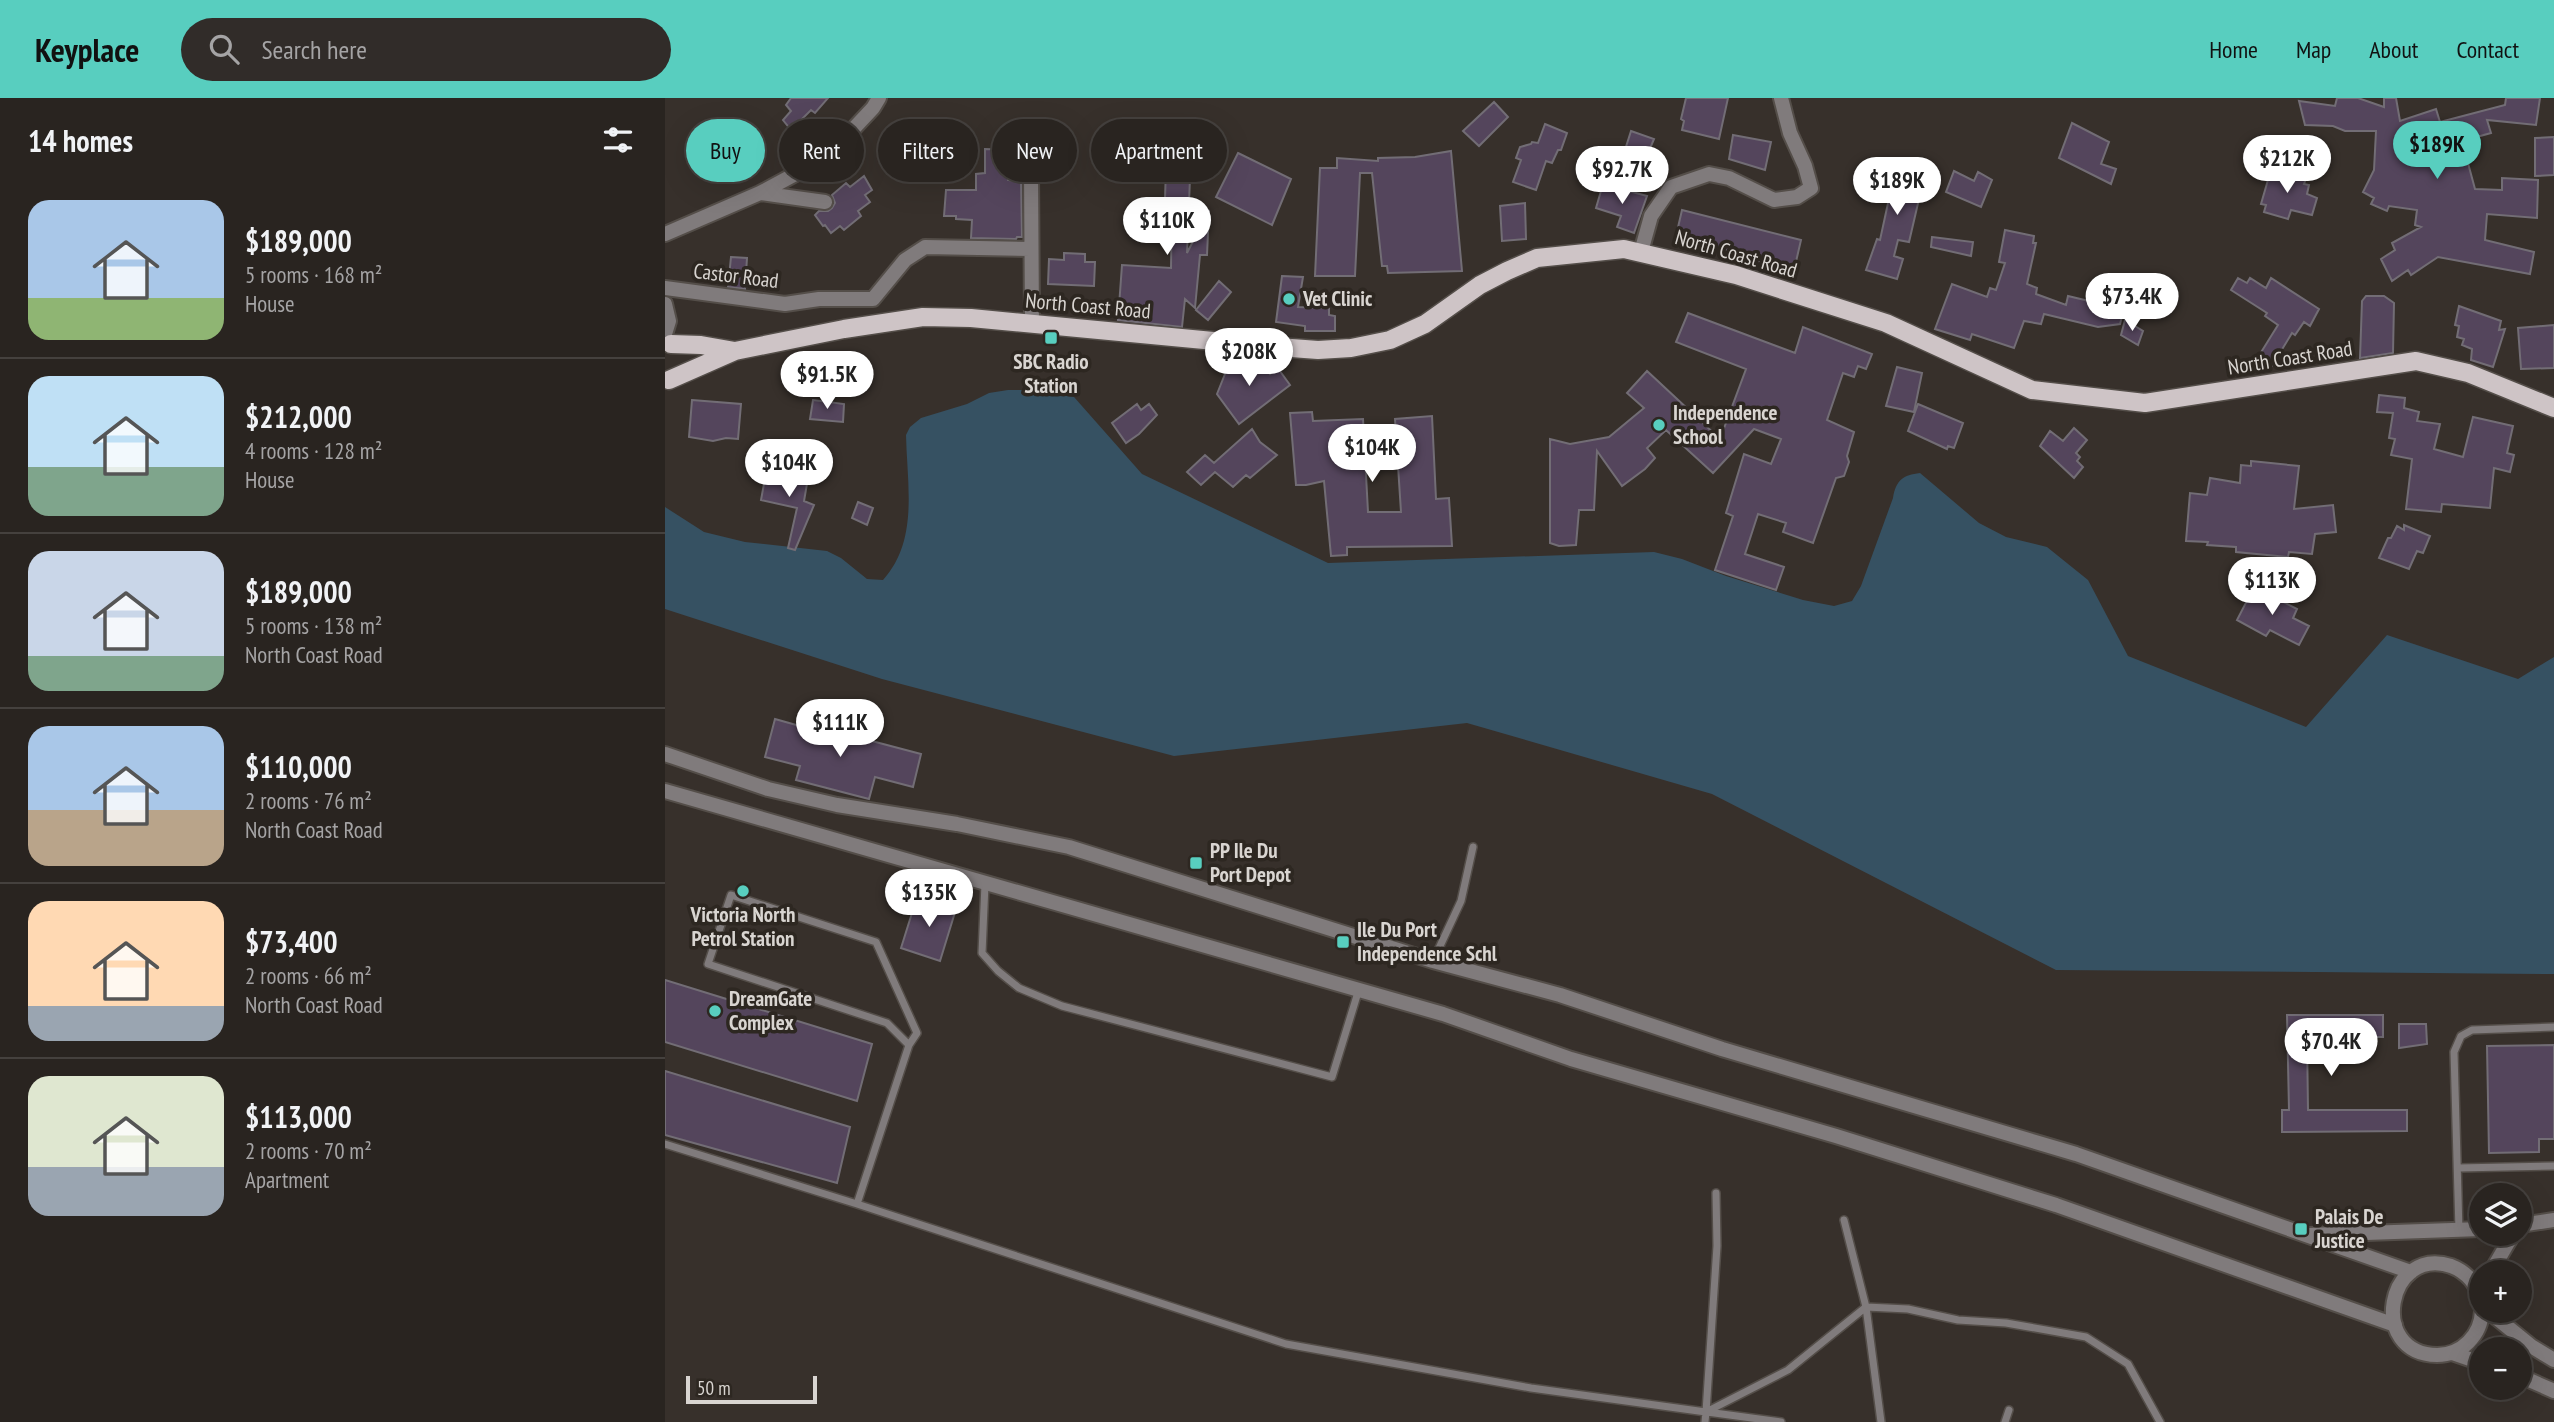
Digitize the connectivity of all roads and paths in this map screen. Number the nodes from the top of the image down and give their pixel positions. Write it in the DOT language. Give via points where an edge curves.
graph roads {
  1 [pos="879,98"];
  2 [pos="1781,98"];
  3 [pos="1031,182"];
  4 [pos="760,193"];
  5 [pos="825,202"];
  6 [pos="665,234"];
  7 [pos="1030,248"];
  8 [pos="1641,252"];
  9 [pos="665,288"];
  10 [pos="665,304"];
  11 [pos="1032,324"];
  12 [pos="667,338"];
  13 [pos="736,351"];
  14 [pos="667,382"];
  15 [pos="2554,408"];
  16 [pos="665,754"];
  17 [pos="665,791"];
  18 [pos="1473,847"];
  19 [pos="985,884"];
  20 [pos="1433,961"];
  21 [pos="1359,988"];
  22 [pos="2554,1027"];
  23 [pos="909,1045"];
  24 [pos="665,1144"];
  25 [pos="2554,1166"];
  26 [pos="2458,1168"];
  27 [pos="1716,1193"];
  28 [pos="857,1204"];
  29 [pos="1844,1220"];
  30 [pos="2554,1220"];
  31 [pos="2532,1223"];
  32 [pos="2469,1230"];
  33 [pos="2459,1231"];
  34 [pos="2303,1235"];
  35 [pos="2411,1272"];
  36 [pos="2469,1278"];
  37 [pos="1866,1307"];
  38 [pos="2479,1323"];
  39 [pos="2503,1323"];
  40 [pos="2395,1325"];
  41 [pos="2452,1353"];
  42 [pos="2469,1359"];
  43 [pos="2554,1360"];
  44 [pos="2532,1381"];
  45 [pos="2554,1391"];
  46 [pos="2009,1410"];
  47 [pos="1706,1412"];
  48 [pos="1705,1422"];
  49 [pos="1781,1422"];
  50 [pos="1881,1422"];
  51 [pos="2005,1422"];
  52 [pos="2160,1422"];
  1 -- 4 [label="street" via="827,157"];
  2 -- 8 [label="street" via="1811,188 1797,197 1774,200 1729,178 1709,174 1671,187 1651,216"];
  3 -- 7 [label="street"];
  4 -- 5 [label="street"];
  4 -- 6 [label="street"];
  7 -- 9 [label="street, Castor Road" via="925,247 905,260 873,299 785,304"];
  7 -- 11 [label="street"];
  8 -- 11 [label="main road, North Coast Road" via="1624,249 1537,258 1480,285 1425,324 1390,340 1351,348 1278,347"];
  8 -- 15 [label="main road, North Coast Road" via="1736,275 1885,323 2032,390 2144,403 2416,361 2468,373"];
  10 -- 12 [label="street"];
  11 -- 13 [label="main road, North Coast Road" via="923,317"];
  12 -- 13 [label="main road"];
  12 -- 14 [label="main road" via="673,368"];
  13 -- 14 [label="main road"];
  16 -- 20 [label="street" via="768,789 837,805 1060,844"];
  17 -- 19 [label="street"];
  18 -- 20 [label="lane" via="1461,901"];
  19 -- 21 [label="street"];
  19 -- 21 [label="lane" via="982,953 1019,988 1062,1006 1332,1077"];
  20 -- 34 [label="street" via="1560,995 1722,1049 2076,1154"];
  21 -- 40 [label="street" via="1571,1059 2056,1205"];
  22 -- 26 [label="lane" via="2472,1030 2461,1036 2454,1052"];
  23 -- 23 [label="lane" via="887,1023 708,964 731,895 876,942 917,1033"];
  23 -- 28 [label="lane"];
  24 -- 28 [label="lane"];
  25 -- 26 [label="lane"];
  26 -- 33 [label="lane"];
  27 -- 47 [label="lane"];
  28 -- 47 [label="lane" via="1286,1344 1531,1388"];
  29 -- 37 [label="lane"];
  30 -- 31 [label="street"];
  32 -- 33 [label="street"];
  33 -- 34 [label="street"];
  34 -- 35 [label="street"];
  35 -- 36 [label="street" via="2445,1264"];
  35 -- 40 [label="street" via="2392,1301"];
  37 -- 47 [label="lane" via="1788,1370"];
  37 -- 50 [label="lane"];
  37 -- 52 [label="lane" via="1908,1309 2086,1337 2128,1364"];
  38 -- 41 [label="street" via="2472,1339"];
  39 -- 43 [label="street"];
  40 -- 41 [label="street" via="2400,1336 2418,1351"];
  41 -- 42 [label="street"];
  44 -- 45 [label="street"];
  46 -- 51 [label="lane"];
  47 -- 48 [label="lane"];
  47 -- 49 [label="lane"];
}
